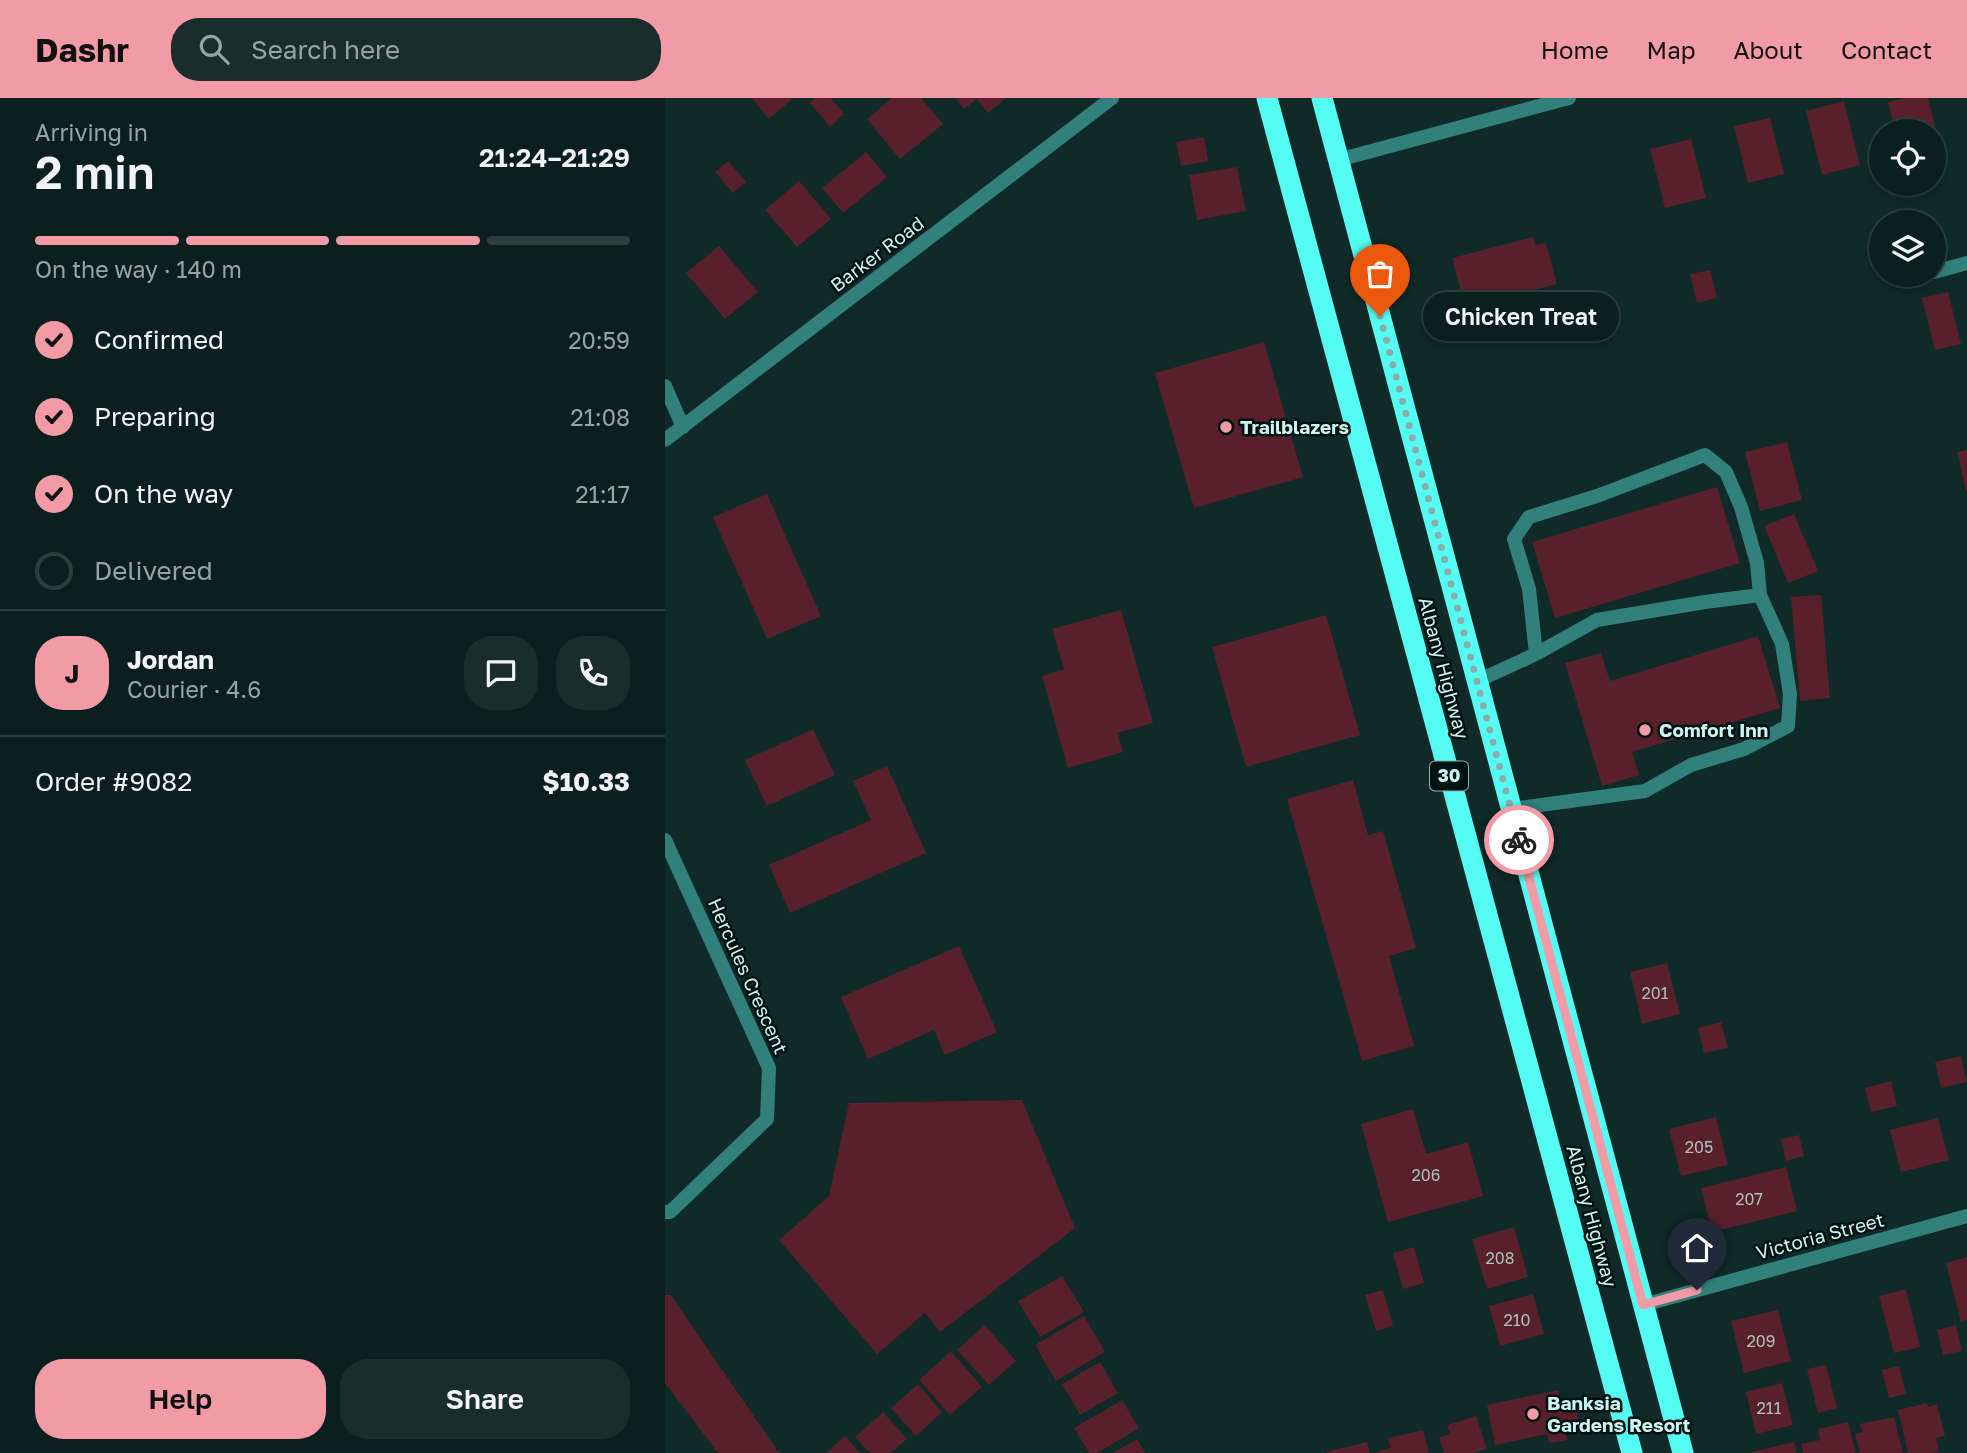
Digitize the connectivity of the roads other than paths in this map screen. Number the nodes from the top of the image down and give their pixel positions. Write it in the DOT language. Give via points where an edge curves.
graph roads {
  1 [pos="1112,98"];
  2 [pos="1267,98"];
  3 [pos="1322,98"];
  4 [pos="1569,98"];
  5 [pos="1338,160"];
  6 [pos="1967,263"];
  7 [pos="1946,269"];
  8 [pos="665,386"];
  9 [pos="683,427"];
  10 [pos="665,440"];
  11 [pos="1760,595"];
  12 [pos="1536,654"];
  13 [pos="1477,681"];
  14 [pos="1511,809"];
  15 [pos="665,840"];
  16 [pos="665,1212"];
  17 [pos="1967,1216"];
  18 [pos="1643,1305"];
  19 [pos="1632,1453"];
  20 [pos="1683,1453"];
  1 -- 9 [label="street, Barker Road"];
  2 -- 19 [label="highway, Albany Highway / 30"];
  3 -- 5 [label="highway, Albany Highway"];
  4 -- 5 [label="street"];
  5 -- 13 [label="highway, Albany Highway"];
  6 -- 7 [label="street"];
  8 -- 9 [label="street"];
  9 -- 10 [label="street, Barker Road"];
  11 -- 12 [label="street" via="1597,620"];
  11 -- 12 [label="street" via="1757,563 1741,507 1726,472 1705,455 1529,517 1514,539 1529,589"];
  11 -- 14 [label="street" via="1782,644 1790,694 1788,726 1744,749 1692,765 1645,791"];
  12 -- 13 [label="street"];
  13 -- 14 [label="highway, Albany Highway"];
  14 -- 18 [label="highway, Albany Highway"];
  15 -- 16 [label="street, Hercules Crescent" via="769,1068 767,1119"];
  17 -- 18 [label="street, Victoria Street"];
  18 -- 20 [label="highway, Albany Highway"];
}
